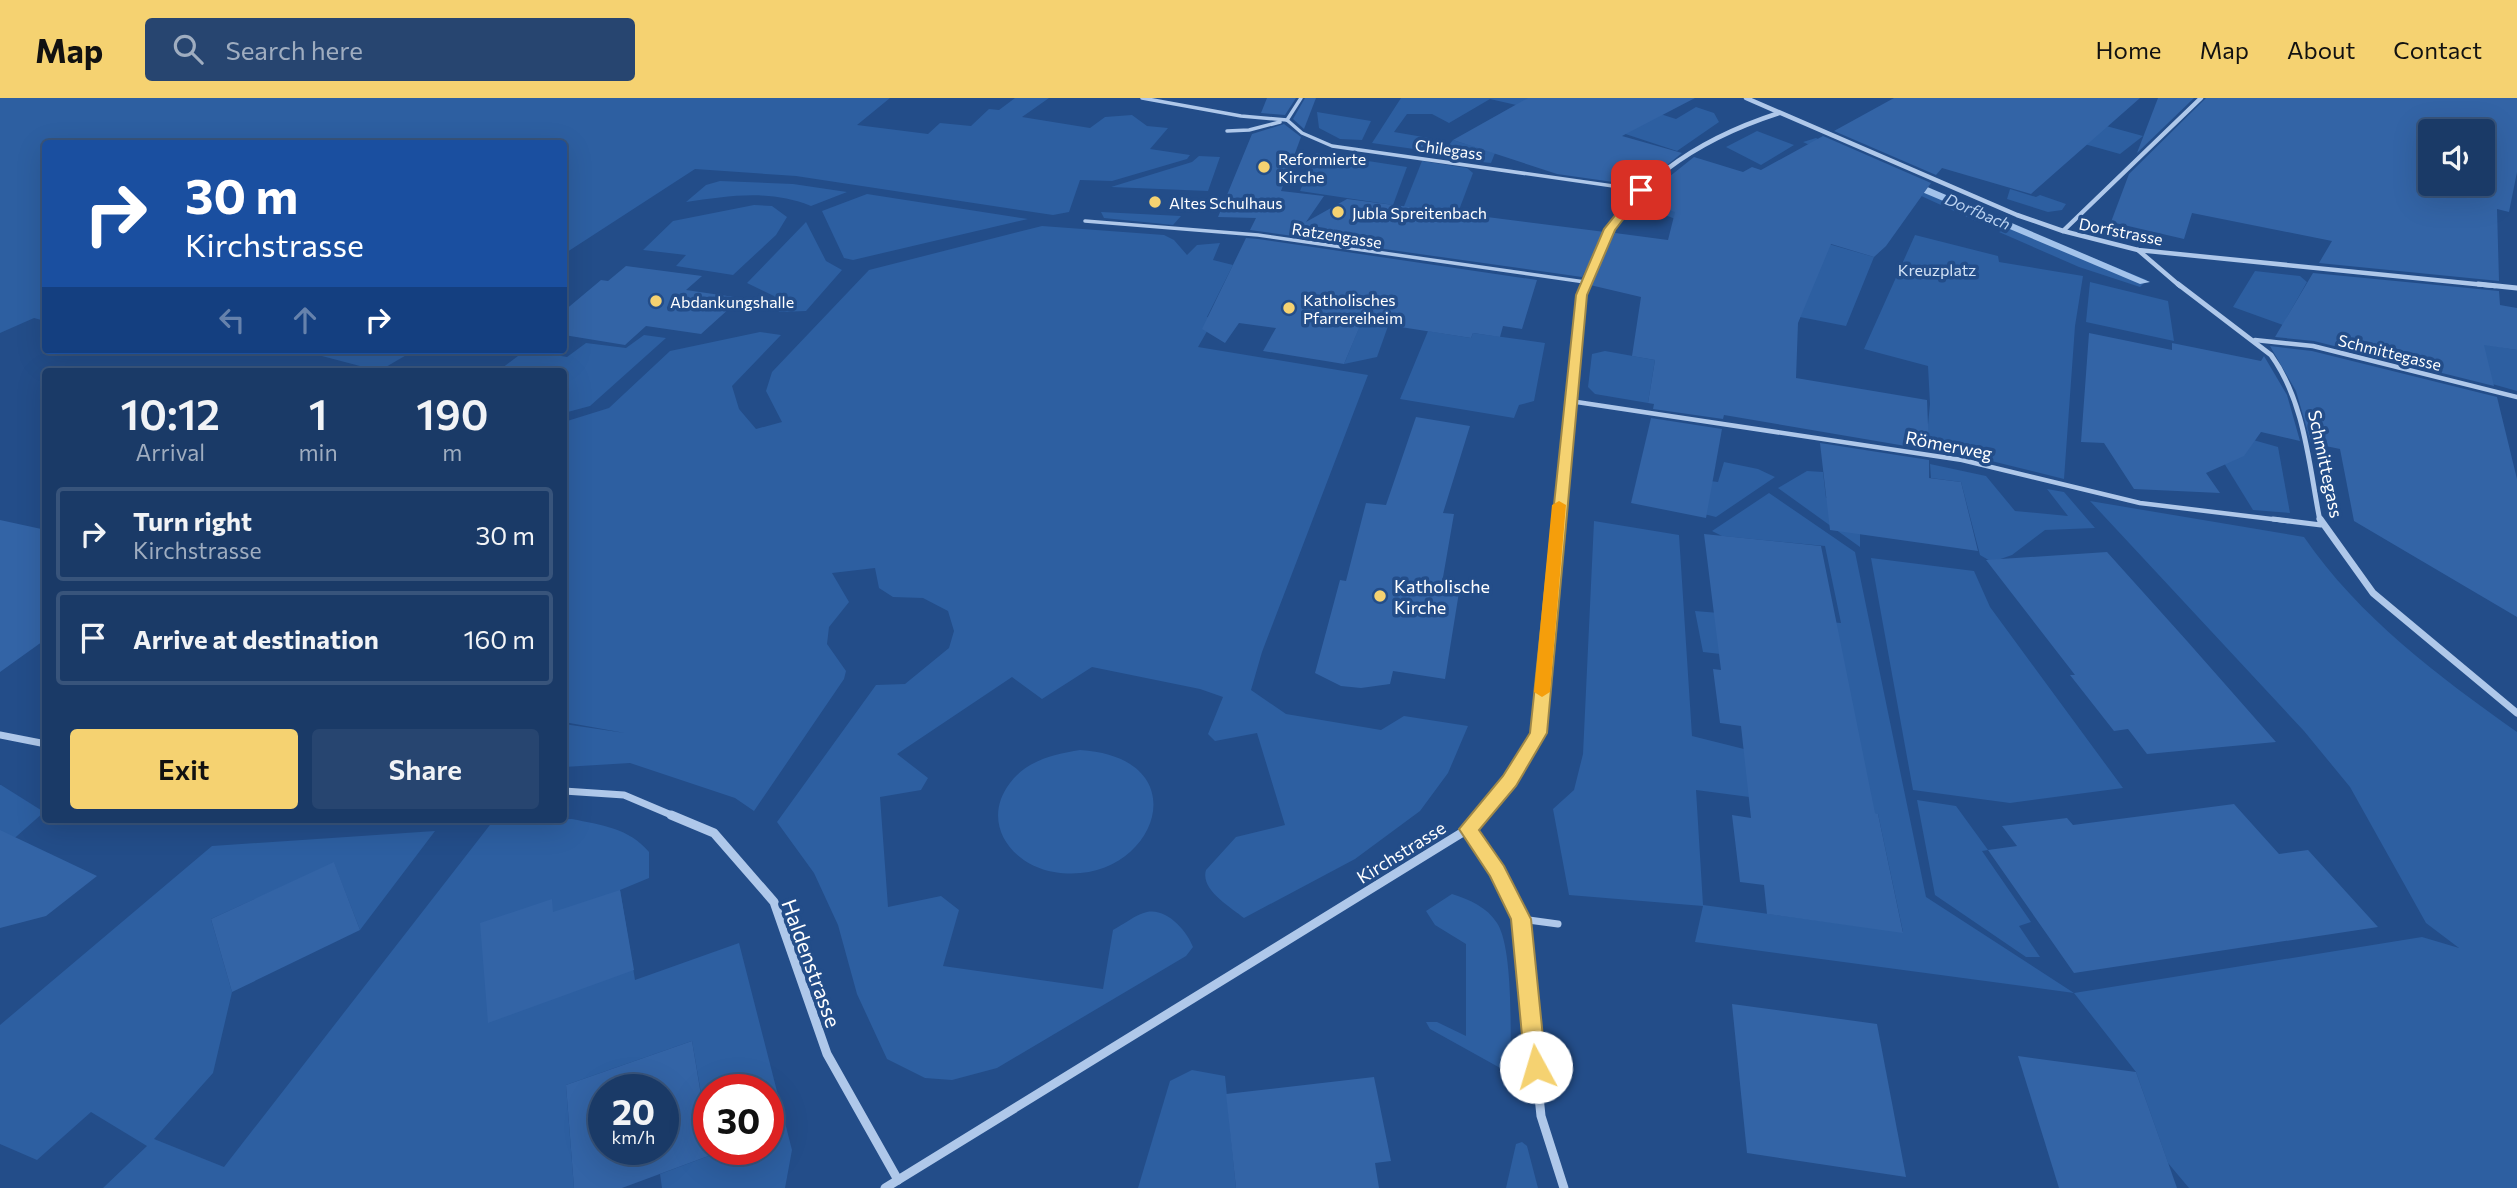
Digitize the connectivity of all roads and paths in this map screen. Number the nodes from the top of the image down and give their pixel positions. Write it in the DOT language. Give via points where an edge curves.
graph roads {
  1 [pos="1142,98"];
  2 [pos="1301,98"];
  3 [pos="1746,98"];
  4 [pos="2201,98"];
  5 [pos="1779,113"];
  6 [pos="1287,120"];
  7 [pos="1227,131"];
  8 [pos="1641,190"];
  9 [pos="1085,221"];
  10 [pos="2063,231"];
  11 [pos="2138,250"];
  12 [pos="1585,282"];
  13 [pos="2517,288"];
  14 [pos="2255,340"];
  15 [pos="2517,397"];
  16 [pos="1570,401"];
  17 [pos="2321,525"];
  18 [pos="2517,713"];
  19 [pos="0,735"];
  20 [pos="42,743"];
  21 [pos="567,791"];
  22 [pos="1468,829"];
  23 [pos="1521,919"];
  24 [pos="1558,924"];
  25 [pos="898,1180"];
  26 [pos="885,1188"];
  27 [pos="1564,1188"];
  1 -- 6 [label="lane"];
  2 -- 6 [label="lane"];
  3 -- 5 [label="street, Dorfstrasse"];
  4 -- 10 [label="street"];
  5 -- 8 [label="street, Kirchstrasse" via="1701,144"];
  5 -- 10 [label="street, Dorfstrasse"];
  6 -- 7 [label="lane"];
  6 -- 8 [label="lane, Chilegass" via="1302,133 1332,146"];
  8 -- 12 [label="street, Kirchstrasse" via="1610,229"];
  9 -- 12 [label="lane, Ratzengasse" via="1258,235"];
  10 -- 11 [label="street, Dorfstrasse"];
  11 -- 13 [label="street, Dorfstrasse"];
  11 -- 14 [label="street, Schmittegass" via="2188,293"];
  12 -- 16 [label="street, Kirchstrasse"];
  14 -- 15 [label="lane, Schmittegasse" via="2313,346"];
  14 -- 17 [label="street, Schmittegass" via="2282,370 2295,398"];
  16 -- 17 [label="lane, Römerweg" via="1962,460 2140,503"];
  16 -- 22 [label="street, Kirchstrasse" via="1538,733 1510,781"];
  17 -- 18 [label="street, Schmittegass" via="2373,593"];
  19 -- 20 [label="street"];
  21 -- 25 [label="street, Haldenstrasse" via="624,795 714,833 774,902 827,1054"];
  22 -- 23 [label="street"];
  22 -- 25 [label="street, Kirchstrasse"];
  23 -- 24 [label="lane"];
  23 -- 27 [label="street" via="1541,1116"];
  25 -- 26 [label="street, Kirchstrasse"];
}
